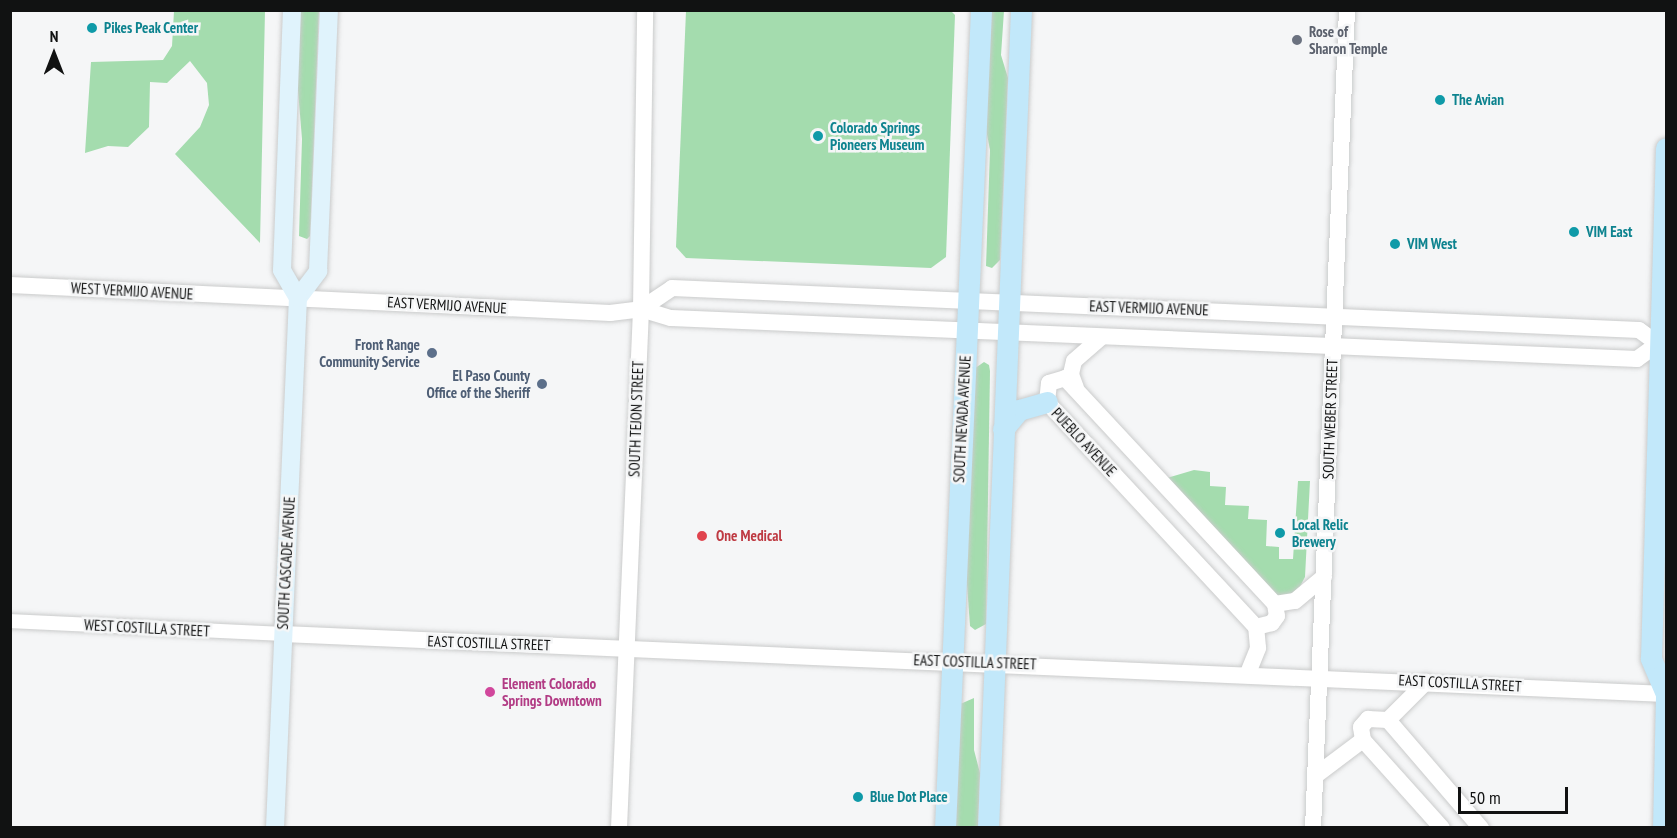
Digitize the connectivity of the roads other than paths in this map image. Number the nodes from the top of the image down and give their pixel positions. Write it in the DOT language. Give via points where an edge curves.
graph roads {
  1 [pos="292,10"];
  2 [pos="329,10"];
  3 [pos="645,10"];
  4 [pos="981,10"];
  5 [pos="1021,10"];
  6 [pos="1347,10"];
  7 [pos="1666,148"];
  8 [pos="10,285"];
  9 [pos="253,296"];
  10 [pos="298,298"];
  11 [pos="967,300"];
  12 [pos="1009,302"];
  13 [pos="641,309"];
  14 [pos="1334,316"];
  15 [pos="966,330"];
  16 [pos="1007,331"];
  17 [pos="1100,338"];
  18 [pos="1662,344"];
  19 [pos="1333,348"];
  20 [pos="1076,388"];
  21 [pos="1047,402"];
  22 [pos="1003,429"];
  23 [pos="1324,577"];
  24 [pos="1275,604"];
  25 [pos="10,621"];
  26 [pos="1256,627"];
  27 [pos="283,634"];
  28 [pos="627,648"];
  29 [pos="953,662"];
  30 [pos="996,663"];
  31 [pos="1248,673"];
  32 [pos="1319,676"];
  33 [pos="1426,682"];
  34 [pos="1666,694"];
  35 [pos="1388,720"];
  36 [pos="1363,740"];
  37 [pos="1315,776"];
  38 [pos="275,828"];
  39 [pos="619,828"];
  40 [pos="945,828"];
  41 [pos="988,828"];
  42 [pos="1313,828"];
  43 [pos="1442,828"];
  44 [pos="1481,828"];
  45 [pos="1664,828"];
  1 -- 10 [label="main road" via="282,270"];
  2 -- 10 [label="main road" via="318,271"];
  3 -- 13 [label="street, SOUTH TEJON STREET"];
  4 -- 11 [label="main road, SOUTH NEVADA AVENUE"];
  5 -- 12 [label="main road"];
  6 -- 14 [label="street, SOUTH WEBER STREET"];
  7 -- 18 [label="main road"];
  8 -- 9 [label="street, WEST VERMIJO AVENUE"];
  9 -- 10 [label="street, EAST VERMIJO AVENUE"];
  10 -- 13 [label="street, EAST VERMIJO AVENUE" via="610,313"];
  10 -- 27 [label="main road, SOUTH CASCADE AVENUE"];
  11 -- 12 [label="street, EAST VERMIJO AVENUE"];
  11 -- 13 [label="street, EAST VERMIJO AVENUE" via="672,288"];
  11 -- 15 [label="main road, SOUTH NEVADA AVENUE"];
  12 -- 14 [label="street, EAST VERMIJO AVENUE"];
  12 -- 16 [label="main road"];
  13 -- 15 [label="street, EAST VERMIJO AVENUE" via="671,318"];
  13 -- 28 [label="street, SOUTH TEJON STREET"];
  14 -- 18 [label="street, EAST VERMIJO AVENUE" via="1639,330"];
  14 -- 19 [label="street, SOUTH WEBER STREET"];
  15 -- 16 [label="street, EAST VERMIJO AVENUE"];
  15 -- 29 [label="main road, SOUTH NEVADA AVENUE"];
  16 -- 17 [label="street, EAST VERMIJO AVENUE"];
  16 -- 22 [label="main road"];
  17 -- 19 [label="street, EAST VERMIJO AVENUE"];
  17 -- 20 [label="street" via="1074,361 1071,374"];
  18 -- 19 [label="street, EAST VERMIJO AVENUE" via="1637,359"];
  18 -- 34 [label="main road" via="1651,658"];
  19 -- 23 [label="street, SOUTH WEBER STREET"];
  20 -- 21 [label="street, PUEBLO AVENUE" via="1065,378 1055,379 1047,389"];
  20 -- 24 [label="street, PUEBLO AVENUE"];
  21 -- 22 [label="main road" via="1019,410"];
  21 -- 26 [label="street, PUEBLO AVENUE"];
  22 -- 30 [label="main road"];
  23 -- 24 [label="street" via="1295,601"];
  23 -- 32 [label="street, SOUTH WEBER STREET"];
  24 -- 26 [label="street" via="1277,616 1272,623"];
  25 -- 27 [label="street, WEST COSTILLA STREET"];
  26 -- 31 [label="street" via="1257,648"];
  27 -- 28 [label="street, EAST COSTILLA STREET"];
  27 -- 38 [label="main road, SOUTH CASCADE AVENUE"];
  28 -- 29 [label="street, EAST COSTILLA STREET"];
  28 -- 39 [label="street, SOUTH TEJON STREET"];
  29 -- 30 [label="street, EAST COSTILLA STREET"];
  29 -- 40 [label="main road, SOUTH NEVADA AVENUE"];
  30 -- 31 [label="street, EAST COSTILLA STREET"];
  30 -- 41 [label="main road"];
  31 -- 32 [label="street, EAST COSTILLA STREET"];
  32 -- 33 [label="street, EAST COSTILLA STREET"];
  32 -- 37 [label="street, SOUTH WEBER STREET"];
  33 -- 34 [label="street, EAST COSTILLA STREET"];
  33 -- 35 [label="street"];
  34 -- 45 [label="main road"];
  35 -- 36 [label="street" via="1368,719 1361,727"];
  35 -- 44 [label="street"];
  36 -- 37 [label="street"];
  36 -- 43 [label="street"];
  37 -- 42 [label="street, SOUTH WEBER STREET"];
}
